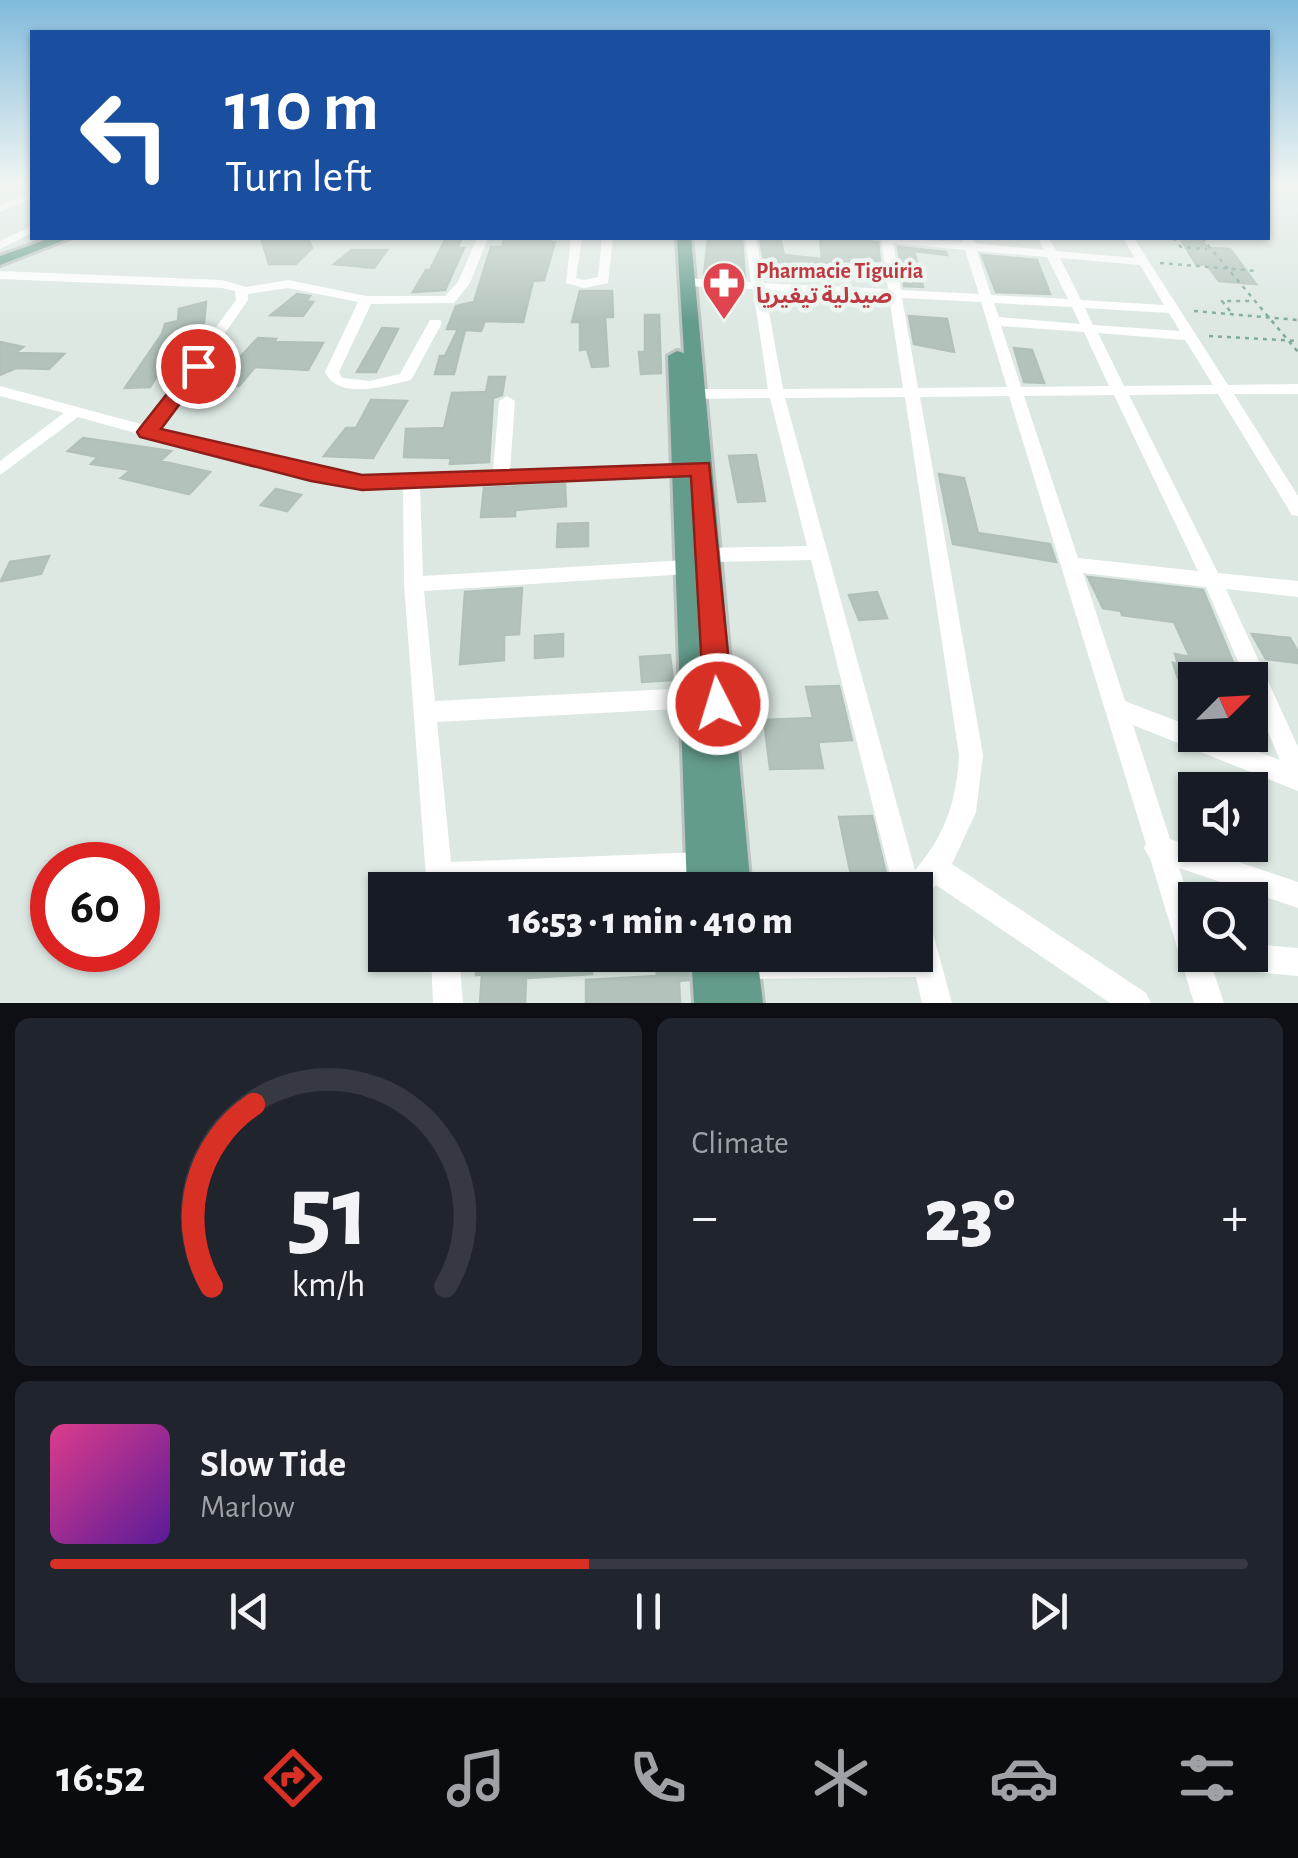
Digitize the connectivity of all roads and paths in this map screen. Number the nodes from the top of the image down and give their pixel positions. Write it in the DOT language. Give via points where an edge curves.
graph roads {
  1 [pos="30,231"];
  2 [pos="50,240"];
  3 [pos="56,240"];
  4 [pos="481,240"];
  5 [pos="576,240"];
  6 [pos="608,240"];
  7 [pos="671,240"];
  8 [pos="684,240"];
  9 [pos="750,240"];
  10 [pos="886,240"];
  11 [pos="927,240"];
  12 [pos="1086,240"];
  13 [pos="1130,240"];
  14 [pos="1175,240"];
  15 [pos="1203,240"];
  16 [pos="968,242"];
  17 [pos="1048,246"];
  18 [pos="0,249"];
  19 [pos="1210,249"];
  20 [pos="1096,258"];
  21 [pos="1,261"];
  22 [pos="1143,262"];
  23 [pos="1226,269"];
  24 [pos="1256,272"];
  25 [pos="0,275"];
  26 [pos="686,282"];
  27 [pos="756,286"];
  28 [pos="243,292"];
  29 [pos="895,294"];
  30 [pos="366,300"];
  31 [pos="986,300"];
  32 [pos="1252,301"];
  33 [pos="1077,304"];
  34 [pos="1172,309"];
  35 [pos="1233,314"];
  36 [pos="1265,317"];
  37 [pos="1298,320"];
  38 [pos="992,322"];
  39 [pos="435,323"];
  40 [pos="1089,330"];
  41 [pos="1188,335"];
  42 [pos="1286,340"];
  43 [pos="1298,341"];
  44 [pos="1298,352"];
  45 [pos="1220,389"];
  46 [pos="1298,389"];
  47 [pos="1117,390"];
  48 [pos="0,391"];
  49 [pos="909,392"];
  50 [pos="1014,392"];
  51 [pos="687,394"];
  52 [pos="777,395"];
  53 [pos="507,401"];
  54 [pos="74,413"];
  55 [pos="147,432"];
  56 [pos="692,468"];
  57 [pos="0,469"];
  58 [pos="500,477"];
  59 [pos="411,483"];
  60 [pos="1298,510"];
  61 [pos="819,553"];
  62 [pos="696,561"];
  63 [pos="1068,564"];
  64 [pos="1212,579"];
  65 [pos="414,584"];
  66 [pos="1298,589"];
  67 [pos="694,698"];
  68 [pos="1116,708"];
  69 [pos="426,712"];
  70 [pos="1297,772"];
  71 [pos="1157,848"];
  72 [pos="936,869"];
  73 [pos="438,872"];
  74 [pos="703,872"];
  75 [pos="732,872"];
  76 [pos="905,872"];
  77 [pos="932,872"];
  78 [pos="1298,895"];
  79 [pos="1178,909"];
  80 [pos="1268,959"];
  81 [pos="1298,962"];
  82 [pos="445,972"];
  83 [pos="724,972"];
  84 [pos="734,972"];
  85 [pos="928,972"];
  86 [pos="1199,972"];
  87 [pos="448,1003"];
  88 [pos="712,1003"];
  89 [pos="744,1003"];
  90 [pos="937,1003"];
  91 [pos="1136,1003"];
  92 [pos="1209,1003"];
  1 -- 18 [label="street"];
  2 -- 18 [label="main road"];
  3 -- 21 [label="main road"];
  4 -- 30 [label="street" via="464,283 449,300"];
  5 -- 6 [label="street" via="570,280 584,284 604,280"];
  7 -- 51 [label="main road"];
  8 -- 26 [label="main road"];
  9 -- 27 [label="street"];
  10 -- 29 [label="street"];
  11 -- 16 [label="street"];
  12 -- 20 [label="street"];
  13 -- 22 [label="street"];
  14 -- 19 [label="path"];
  15 -- 19 [label="path"];
  16 -- 17 [label="street"];
  16 -- 31 [label="street"];
  17 -- 20 [label="street"];
  17 -- 33 [label="street"];
  18 -- 21 [label="main road"];
  19 -- 23 [label="path"];
  20 -- 22 [label="street"];
  22 -- 23 [label="path"];
  22 -- 34 [label="street"];
  23 -- 24 [label="path"];
  23 -- 32 [label="path"];
  25 -- 28 [label="street" via="222,284"];
  26 -- 27 [label="street"];
  26 -- 51 [label="main road"];
  27 -- 29 [label="street"];
  27 -- 52 [label="street"];
  28 -- 30 [label="street" via="288,284"];
  28 -- 55 [label="street"];
  29 -- 31 [label="street"];
  29 -- 49 [label="street"];
  30 -- 39 [label="street" via="332,372 337,382 370,385 406,377"];
  31 -- 33 [label="street"];
  31 -- 38 [label="street"];
  32 -- 35 [label="path" via="1222,301"];
  32 -- 36 [label="path"];
  33 -- 34 [label="street"];
  33 -- 40 [label="street"];
  34 -- 35 [label="path"];
  34 -- 41 [label="street"];
  35 -- 36 [label="path"];
  36 -- 37 [label="path"];
  36 -- 42 [label="path"];
  38 -- 40 [label="street"];
  38 -- 50 [label="street"];
  40 -- 41 [label="street"];
  40 -- 47 [label="street"];
  41 -- 42 [label="path"];
  41 -- 45 [label="street"];
  42 -- 43 [label="path"];
  42 -- 44 [label="path"];
  45 -- 46 [label="street"];
  45 -- 47 [label="street"];
  45 -- 60 [label="street"];
  47 -- 50 [label="street"];
  47 -- 64 [label="street"];
  48 -- 54 [label="street"];
  49 -- 50 [label="street"];
  49 -- 52 [label="street"];
  49 -- 72 [label="street" via="971,755 964,812"];
  50 -- 63 [label="street"];
  51 -- 52 [label="street"];
  51 -- 56 [label="main road"];
  52 -- 61 [label="street"];
  53 -- 58 [label="street"];
  54 -- 55 [label="street"];
  54 -- 57 [label="street"];
  55 -- 59 [label="street" via="337,479"];
  56 -- 58 [label="street"];
  56 -- 62 [label="main road"];
  58 -- 59 [label="street"];
  59 -- 65 [label="street"];
  61 -- 62 [label="street"];
  61 -- 76 [label="street"];
  62 -- 65 [label="street"];
  62 -- 67 [label="main road"];
  62 -- 75 [label="main road"];
  63 -- 64 [label="street"];
  63 -- 68 [label="street"];
  64 -- 66 [label="street"];
  64 -- 70 [label="street"];
  65 -- 69 [label="street"];
  67 -- 69 [label="street"];
  67 -- 74 [label="main road"];
  68 -- 70 [label="street"];
  68 -- 71 [label="street"];
  69 -- 73 [label="street"];
  71 -- 78 [label="street"];
  71 -- 79 [label="street"];
  72 -- 77 [label="street"];
  72 -- 91 [label="street"];
  80 -- 81 [label="street"];
  82 -- 87 [label="street"];
  83 -- 88 [label="main road"];
  84 -- 89 [label="main road"];
  85 -- 90 [label="street"];
  86 -- 92 [label="street"];
}
